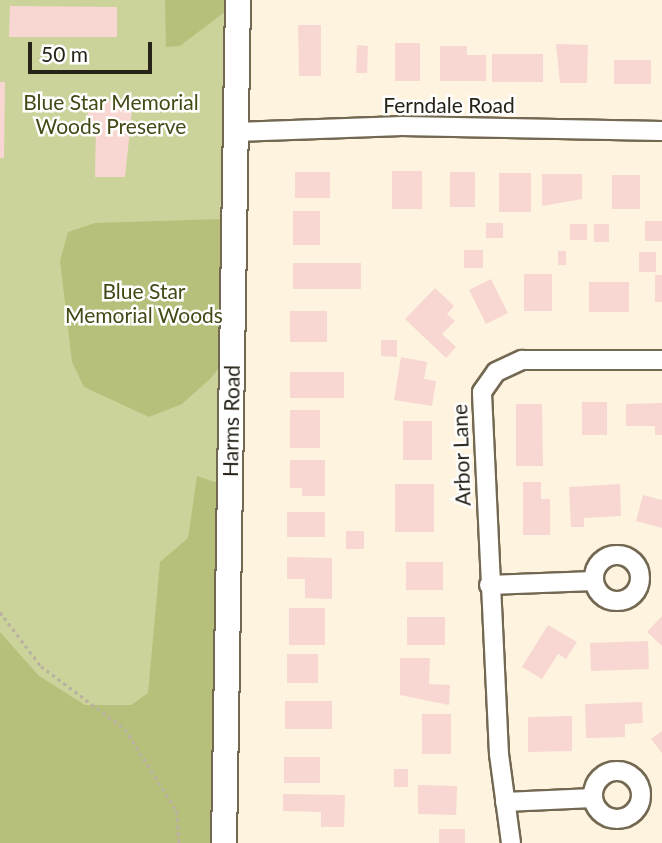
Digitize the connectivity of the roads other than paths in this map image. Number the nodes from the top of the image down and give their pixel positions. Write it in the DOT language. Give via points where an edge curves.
graph roads {
  1 [pos="238,0"];
  2 [pos="662,131"];
  3 [pos="236,132"];
  4 [pos="662,360"];
  5 [pos="594,581"];
  6 [pos="489,585"];
  7 [pos="593,798"];
  8 [pos="505,802"];
  9 [pos="224,843"];
  10 [pos="511,843"];
  1 -- 3 [label="main road, Harms Road"];
  2 -- 3 [label="street, Ferndale Road" via="402,126"];
  3 -- 9 [label="main road, Harms Road"];
  4 -- 6 [label="street, Arbor Lane" via="522,360 488,379 479,405"];
  5 -- 6 [label="street"];
  6 -- 8 [label="street, Arbor Lane"];
  7 -- 8 [label="street"];
  8 -- 10 [label="street, Arbor Lane"];
}
